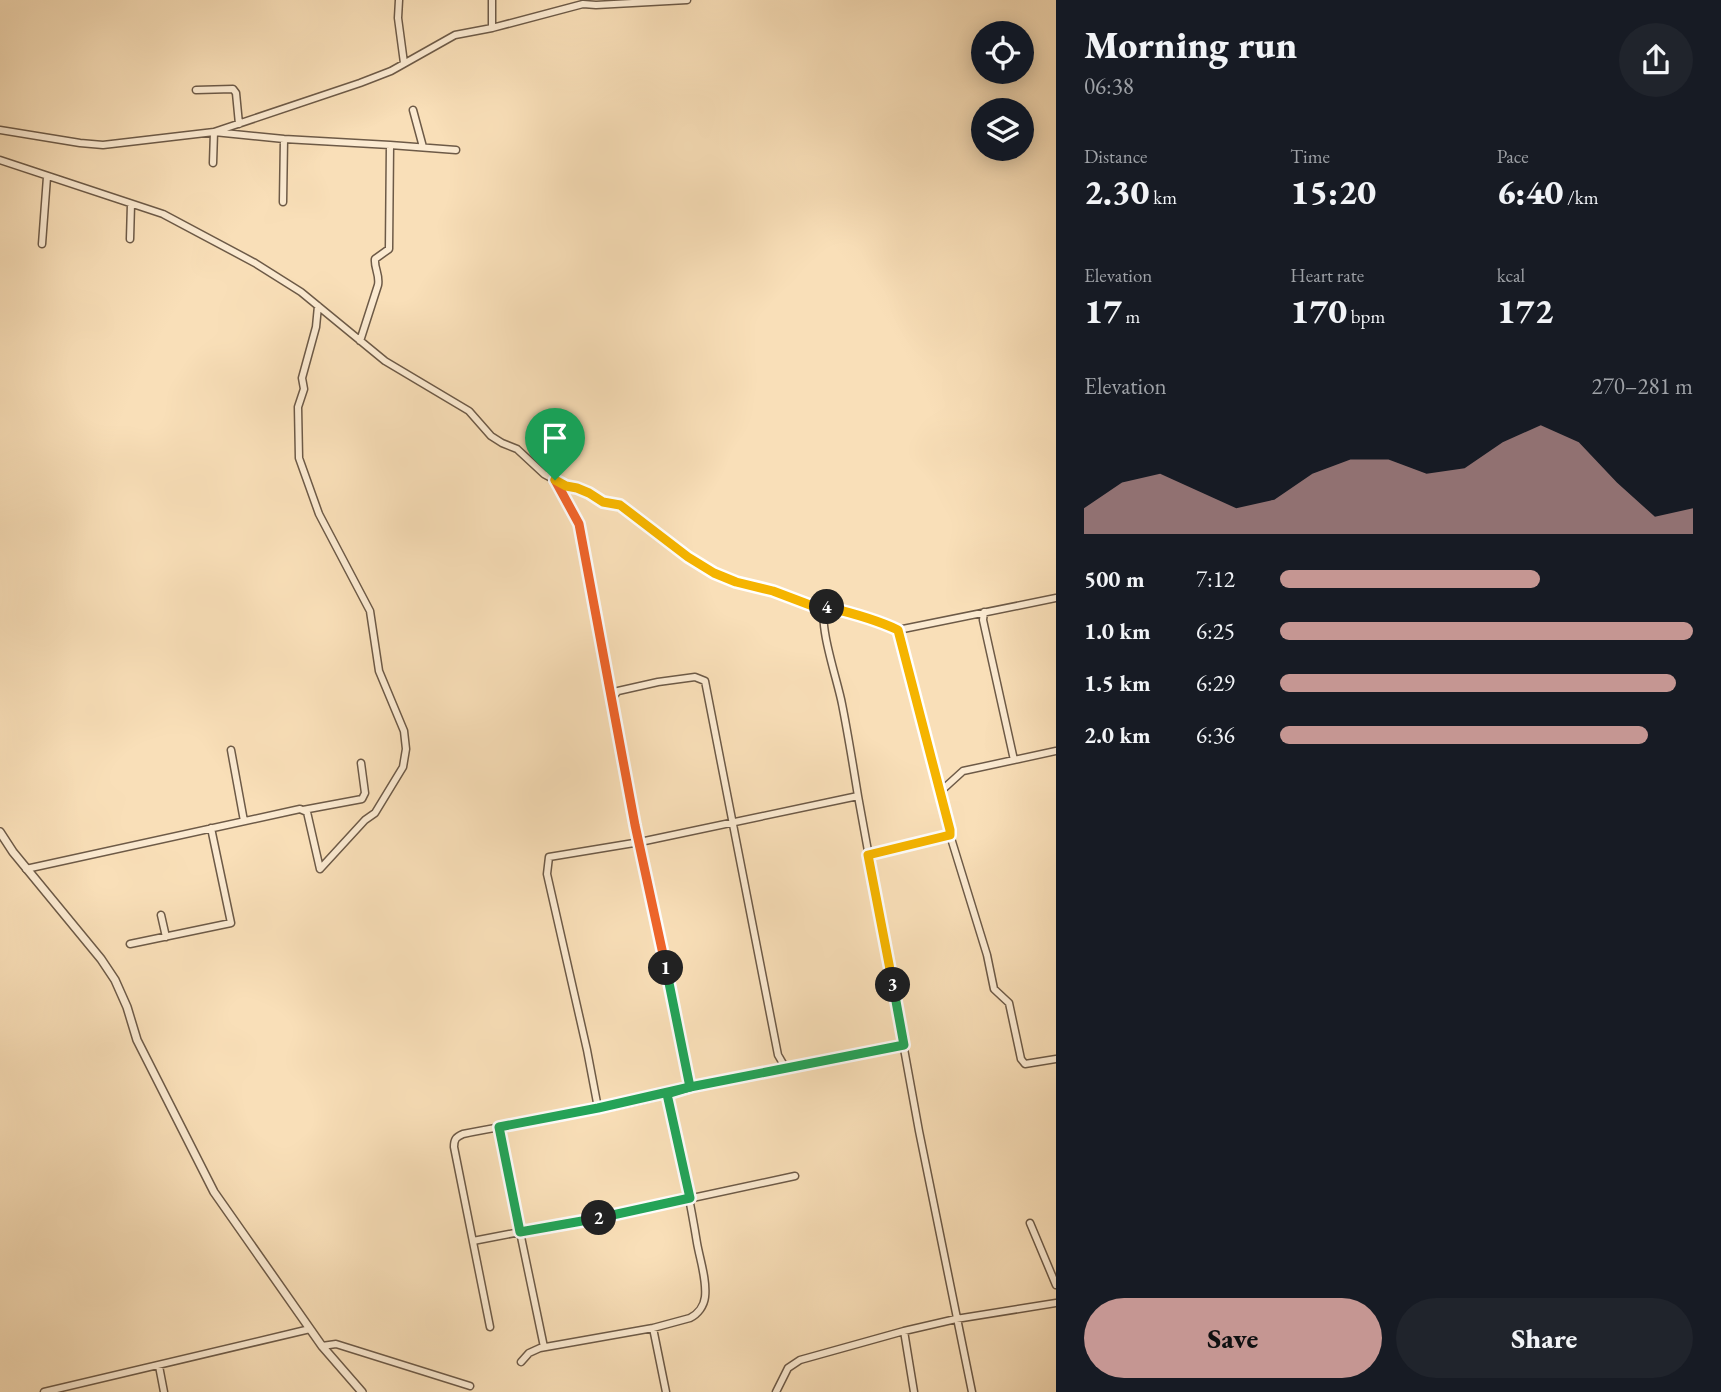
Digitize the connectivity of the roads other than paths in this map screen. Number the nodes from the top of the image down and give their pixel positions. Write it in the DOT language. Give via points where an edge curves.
graph roads {
  1 [pos="399,0"];
  2 [pos="492,0"];
  3 [pos="687,0"];
  4 [pos="492,28"];
  5 [pos="404,63"];
  6 [pos="196,90"];
  7 [pos="413,110"];
  8 [pos="239,124"];
  9 [pos="0,130"];
  10 [pos="214,132"];
  11 [pos="284,139"];
  12 [pos="390,145"];
  13 [pos="423,147"];
  14 [pos="456,150"];
  15 [pos="0,160"];
  16 [pos="213,163"];
  17 [pos="47,177"];
  18 [pos="283,202"];
  19 [pos="131,204"];
  20 [pos="130,239"];
  21 [pos="42,244"];
  22 [pos="318,306"];
  23 [pos="360,341"];
  24 [pos="555,480"];
  25 [pos="1056,598"];
  26 [pos="825,607"];
  27 [pos="984,612"];
  28 [pos="898,630"];
  29 [pos="611,699"];
  30 [pos="231,750"];
  31 [pos="1056,751"];
  32 [pos="1014,760"];
  33 [pos="361,763"];
  34 [pos="941,791"];
  35 [pos="858,796"];
  36 [pos="303,810"];
  37 [pos="244,821"];
  38 [pos="734,823"];
  39 [pos="211,828"];
  40 [pos="0,832"];
  41 [pos="950,835"];
  42 [pos="640,842"];
  43 [pos="868,855"];
  44 [pos="26,869"];
  45 [pos="162,915"];
  46 [pos="166,937"];
  47 [pos="130,944"];
  48 [pos="904,1045"];
  49 [pos="1056,1059"];
  50 [pos="785,1067"];
  51 [pos="690,1087"];
  52 [pos="667,1094"];
  53 [pos="598,1108"];
  54 [pos="499,1127"];
  55 [pos="795,1176"];
  56 [pos="690,1198"];
  57 [pos="1030,1223"];
  58 [pos="520,1232"];
  59 [pos="473,1241"];
  60 [pos="1056,1285"];
  61 [pos="1056,1303"];
  62 [pos="956,1319"];
  63 [pos="490,1327"];
  64 [pos="653,1328"];
  65 [pos="310,1329"];
  66 [pos="904,1331"];
  67 [pos="322,1346"];
  68 [pos="544,1347"];
  69 [pos="521,1362"];
  70 [pos="159,1366"];
  71 [pos="470,1386"];
  72 [pos="44,1392"];
  73 [pos="164,1392"];
  74 [pos="360,1392"];
  75 [pos="666,1392"];
  76 [pos="775,1392"];
  77 [pos="914,1392"];
  78 [pos="972,1392"];
  1 -- 5 [label="street"];
  2 -- 4 [label="street"];
  3 -- 4 [label="street" via="583,4"];
  4 -- 5 [label="street" via="455,35"];
  5 -- 8 [label="street" via="360,83"];
  6 -- 8 [label="street" via="233,89"];
  7 -- 13 [label="street"];
  8 -- 10 [label="street"];
  9 -- 10 [label="street" via="103,145"];
  10 -- 11 [label="street"];
  10 -- 16 [label="street"];
  11 -- 12 [label="street"];
  11 -- 18 [label="street"];
  12 -- 13 [label="street"];
  12 -- 23 [label="street" via="389,249 375,259 378,285"];
  13 -- 14 [label="street"];
  15 -- 17 [label="street"];
  17 -- 19 [label="street"];
  17 -- 21 [label="street"];
  19 -- 20 [label="street"];
  19 -- 22 [label="street" via="187,226 256,263"];
  22 -- 23 [label="street"];
  22 -- 36 [label="street" via="302,378 299,458 319,514 370,611 379,671 404,731 405,750 403,767 374,813 320,869"];
  23 -- 24 [label="street" via="405,375 469,411 491,436 517,449"];
  24 -- 26 [label="street" via="620,505 714,573"];
  24 -- 29 [label="street" via="579,524"];
  25 -- 27 [label="street"];
  26 -- 28 [label="street" via="872,618"];
  26 -- 35 [label="street" via="826,635"];
  27 -- 28 [label="street"];
  27 -- 32 [label="street"];
  28 -- 34 [label="street"];
  29 -- 38 [label="street" via="618,691 658,682 695,677 705,681"];
  29 -- 42 [label="street"];
  30 -- 37 [label="street"];
  31 -- 32 [label="street"];
  32 -- 34 [label="street" via="963,771"];
  33 -- 36 [label="street" via="362,799"];
  34 -- 41 [label="street"];
  35 -- 38 [label="street"];
  35 -- 43 [label="street"];
  36 -- 37 [label="street"];
  37 -- 39 [label="street"];
  38 -- 42 [label="street"];
  38 -- 50 [label="street" via="778,1055"];
  39 -- 44 [label="street"];
  39 -- 46 [label="street" via="231,923"];
  40 -- 44 [label="street"];
  41 -- 43 [label="street"];
  41 -- 49 [label="street" via="995,989 1009,1003 1021,1059 1025,1064"];
  42 -- 51 [label="street"];
  42 -- 53 [label="street" via="549,858 547,864"];
  43 -- 48 [label="street"];
  44 -- 65 [label="street" via="116,980 146,1060 215,1192"];
  45 -- 46 [label="street"];
  46 -- 47 [label="street"];
  48 -- 50 [label="street"];
  48 -- 62 [label="street"];
  50 -- 51 [label="street"];
  51 -- 52 [label="street"];
  52 -- 53 [label="street"];
  52 -- 56 [label="street"];
  53 -- 54 [label="street"];
  54 -- 58 [label="street"];
  54 -- 59 [label="street" via="454,1140"];
  55 -- 56 [label="street"];
  56 -- 58 [label="street"];
  56 -- 64 [label="street" via="705,1300 695,1315"];
  57 -- 60 [label="street"];
  58 -- 59 [label="street"];
  58 -- 68 [label="street"];
  59 -- 63 [label="street"];
  61 -- 62 [label="street"];
  62 -- 66 [label="street"];
  62 -- 78 [label="street"];
  64 -- 68 [label="street"];
  64 -- 75 [label="street"];
  65 -- 67 [label="street"];
  65 -- 70 [label="street"];
  66 -- 76 [label="street" via="800,1360 788,1368"];
  66 -- 77 [label="street"];
  67 -- 71 [label="street" via="336,1344"];
  67 -- 74 [label="street"];
  68 -- 69 [label="street"];
  70 -- 72 [label="street"];
  70 -- 73 [label="street"];
}
